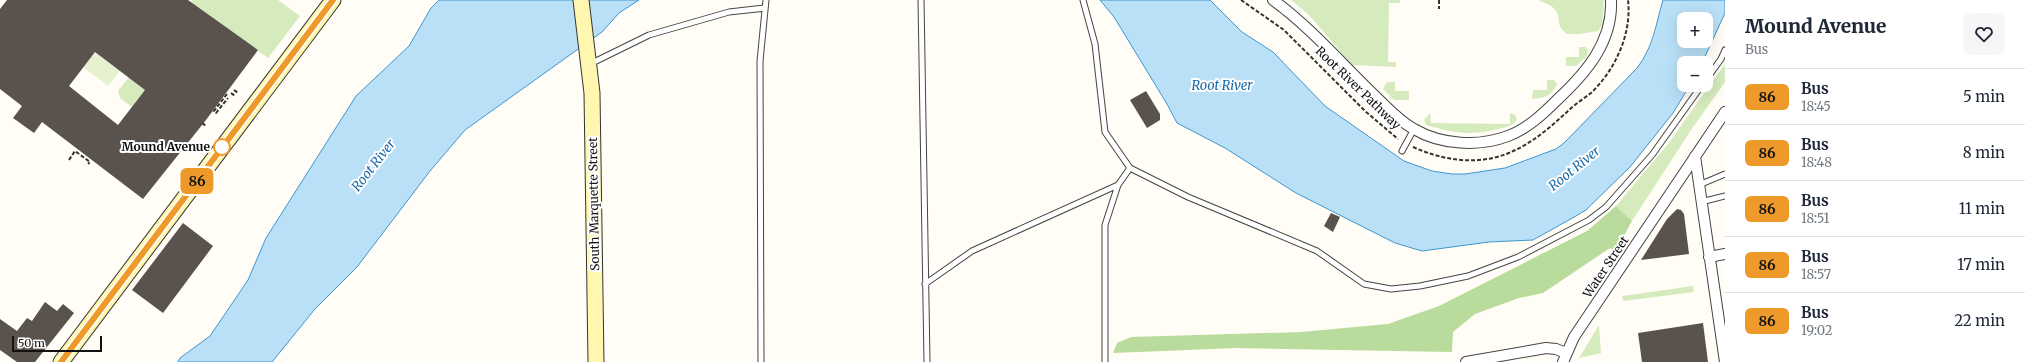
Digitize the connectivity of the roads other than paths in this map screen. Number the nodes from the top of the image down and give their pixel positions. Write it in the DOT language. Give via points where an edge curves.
graph roads {
  1 [pos="333,0"];
  2 [pos="581,0"];
  3 [pos="766,0"];
  4 [pos="921,0"];
  5 [pos="1083,0"];
  6 [pos="1273,0"];
  7 [pos="1611,0"];
  8 [pos="765,8"];
  9 [pos="1725,50"];
  10 [pos="589,64"];
  11 [pos="1713,70"];
  12 [pos="1697,92"];
  13 [pos="1725,112"];
  14 [pos="1414,129"];
  15 [pos="1402,151"];
  16 [pos="1695,156"];
  17 [pos="1130,168"];
  18 [pos="1725,174"];
  19 [pos="1118,185"];
  20 [pos="1699,185"];
  21 [pos="1725,196"];
  22 [pos="1701,202"];
  23 [pos="1725,254"];
  24 [pos="1709,257"];
  25 [pos="925,284"];
  26 [pos="1564,357"];
  27 [pos="61,362"];
  28 [pos="596,362"];
  29 [pos="762,362"];
  30 [pos="927,362"];
  31 [pos="1105,362"];
  32 [pos="1466,362"];
  33 [pos="1725,362"];
  1 -- 27 [label="street"];
  2 -- 10 [label="street, South Marquette Street"];
  3 -- 8 [label="lane"];
  4 -- 25 [label="lane"];
  5 -- 17 [label="lane" via="1095,44 1105,132"];
  6 -- 14 [label="street" via="1295,17 1386,106"];
  7 -- 14 [label="street" via="1608,30 1599,52 1590,65 1546,111 1520,130 1496,139 1470,142 1441,140"];
  8 -- 10 [label="lane" via="729,12 649,35"];
  8 -- 29 [label="lane" via="760,61"];
  9 -- 11 [label="lane"];
  10 -- 28 [label="street, South Marquette Street" via="592,93"];
  12 -- 17 [label="lane" via="1652,155 1606,207 1589,220 1518,257 1468,276 1420,286 1391,289 1364,284 1317,252 1188,197"];
  13 -- 16 [label="street, Water Street"];
  14 -- 15 [label="lane"];
  16 -- 20 [label="street"];
  16 -- 26 [label="street, Water Street"];
  17 -- 19 [label="lane"];
  18 -- 20 [label="lane"];
  19 -- 25 [label="lane" via="972,251"];
  19 -- 31 [label="lane" via="1105,225"];
  20 -- 22 [label="street"];
  21 -- 22 [label="lane"];
  22 -- 24 [label="street"];
  23 -- 24 [label="street"];
  24 -- 33 [label="street"];
  25 -- 30 [label="lane"];
  26 -- 32 [label="street, Water Street" via="1556,349 1546,348"];
}
